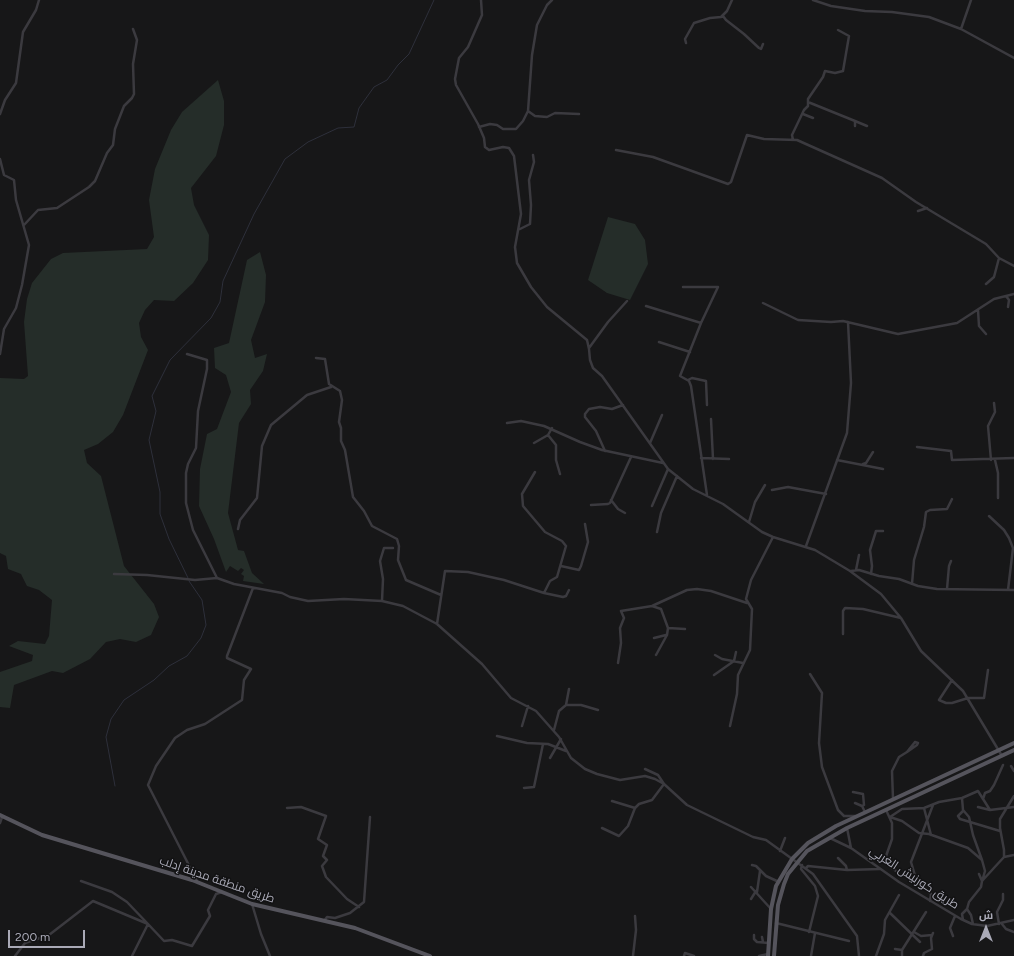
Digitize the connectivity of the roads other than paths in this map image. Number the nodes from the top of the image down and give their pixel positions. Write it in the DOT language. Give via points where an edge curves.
graph roads {
  1 [pos="39,0"];
  2 [pos="482,0"];
  3 [pos="552,0"];
  4 [pos="732,0"];
  5 [pos="813,0"];
  6 [pos="971,0"];
  7 [pos="723,16"];
  8 [pos="961,28"];
  9 [pos="133,30"];
  10 [pos="838,30"];
  11 [pos="686,43"];
  12 [pos="763,44"];
  13 [pos="1014,58"];
  14 [pos="808,102"];
  15 [pos="528,111"];
  16 [pos="0,114"];
  17 [pos="578,114"];
  18 [pos="803,114"];
  19 [pos="813,118"];
  20 [pos="855,121"];
  21 [pos="855,126"];
  22 [pos="867,126"];
  23 [pos="479,128"];
  24 [pos="793,140"];
  25 [pos="616,150"];
  26 [pos="533,154"];
  27 [pos="0,159"];
  28 [pos="928,208"];
  29 [pos="918,212"];
  30 [pos="24,225"];
  31 [pos="519,229"];
  32 [pos="999,258"];
  33 [pos="1014,266"];
  34 [pos="986,284"];
  35 [pos="684,287"];
  36 [pos="1014,294"];
  37 [pos="1006,296"];
  38 [pos="627,301"];
  39 [pos="763,303"];
  40 [pos="646,306"];
  41 [pos="1008,307"];
  42 [pos="978,310"];
  43 [pos="848,322"];
  44 [pos="700,323"];
  45 [pos="986,334"];
  46 [pos="659,342"];
  47 [pos="589,348"];
  48 [pos="690,352"];
  49 [pos="0,354"];
  50 [pos="187,354"];
  51 [pos="316,358"];
  52 [pos="687,380"];
  53 [pos="331,387"];
  54 [pos="994,403"];
  55 [pos="622,405"];
  56 [pos="707,405"];
  57 [pos="662,415"];
  58 [pos="711,419"];
  59 [pos="508,423"];
  60 [pos="552,428"];
  61 [pos="548,435"];
  62 [pos="534,443"];
  63 [pos="649,444"];
  64 [pos="917,447"];
  65 [pos="605,451"];
  66 [pos="873,452"];
  67 [pos="631,457"];
  68 [pos="701,458"];
  69 [pos="729,458"];
  70 [pos="1014,458"];
  71 [pos="713,459"];
  72 [pos="837,460"];
  73 [pos="991,460"];
  74 [pos="995,460"];
  75 [pos="664,463"];
  76 [pos="863,465"];
  77 [pos="883,468"];
  78 [pos="668,469"];
  79 [pos="535,472"];
  80 [pos="560,474"];
  81 [pos="677,476"];
  82 [pos="765,485"];
  83 [pos="772,490"];
  84 [pos="826,494"];
  85 [pos="707,495"];
  86 [pos="998,498"];
  87 [pos="952,499"];
  88 [pos="611,500"];
  89 [pos="591,505"];
  90 [pos="652,506"];
  91 [pos="624,513"];
  92 [pos="989,516"];
  93 [pos="749,522"];
  94 [pos="585,524"];
  95 [pos="238,529"];
  96 [pos="883,531"];
  97 [pos="657,532"];
  98 [pos="772,537"];
  99 [pos="806,546"];
  100 [pos="392,548"];
  101 [pos="859,554"];
  102 [pos="951,561"];
  103 [pos="561,566"];
  104 [pos="856,570"];
  105 [pos="850,571"];
  106 [pos="114,574"];
  107 [pos="871,574"];
  108 [pos="217,578"];
  109 [pos="912,584"];
  110 [pos="253,588"];
  111 [pos="947,589"];
  112 [pos="569,590"];
  113 [pos="1008,590"];
  114 [pos="1014,590"];
  115 [pos="544,593"];
  116 [pos="441,595"];
  117 [pos="382,601"];
  118 [pos="747,603"];
  119 [pos="652,606"];
  120 [pos="901,618"];
  121 [pos="437,624"];
  122 [pos="668,628"];
  123 [pos="685,629"];
  124 [pos="842,634"];
  125 [pos="666,635"];
  126 [pos="654,638"];
  127 [pos="736,652"];
  128 [pos="715,654"];
  129 [pos="656,655"];
  130 [pos="734,661"];
  131 [pos="618,663"];
  132 [pos="743,663"];
  133 [pos="988,670"];
  134 [pos="714,674"];
  135 [pos="810,674"];
  136 [pos="952,680"];
  137 [pos="569,689"];
  138 [pos="968,698"];
  139 [pos="566,705"];
  140 [pos="528,706"];
  141 [pos="598,710"];
  142 [pos="522,726"];
  143 [pos="730,726"];
  144 [pos="554,731"];
  145 [pos="497,736"];
  146 [pos="560,739"];
  147 [pos="1014,743"];
  148 [pos="543,744"];
  149 [pos="555,746"];
  150 [pos="999,750"];
  151 [pos="1014,750"];
  152 [pos="567,752"];
  153 [pos="906,752"];
  154 [pos="1002,756"];
  155 [pos="550,758"];
  156 [pos="1003,765"];
  157 [pos="645,769"];
  158 [pos="664,784"];
  159 [pos="524,788"];
  160 [pos="853,792"];
  161 [pos="1014,796"];
  162 [pos="962,798"];
  163 [pos="893,799"];
  164 [pos="983,800"];
  165 [pos="612,801"];
  166 [pos="856,803"];
  167 [pos="934,804"];
  168 [pos="862,806"];
  169 [pos="978,807"];
  170 [pos="1014,807"];
  171 [pos="287,808"];
  172 [pos="635,808"];
  173 [pos="924,808"];
  174 [pos="1007,809"];
  175 [pos="886,810"];
  176 [pos="990,810"];
  177 [pos="963,811"];
  178 [pos="866,812"];
  179 [pos="1,816"];
  180 [pos="859,816"];
  181 [pos="370,817"];
  182 [pos="890,817"];
  183 [pos="928,822"];
  184 [pos="971,823"];
  185 [pos="0,824"];
  186 [pos="602,828"];
  187 [pos="847,828"];
  188 [pos="1000,831"];
  189 [pos="923,834"];
  190 [pos="932,835"];
  191 [pos="785,838"];
  192 [pos="828,838"];
  193 [pos="851,848"];
  194 [pos="780,851"];
  195 [pos="1014,855"];
  196 [pos="1004,857"];
  197 [pos="838,858"];
  198 [pos="792,859"];
  199 [pos="982,860"];
  200 [pos="797,862"];
  201 [pos="752,865"];
  202 [pos="802,865"];
  203 [pos="806,868"];
  204 [pos="881,869"];
  205 [pos="847,870"];
  206 [pos="760,871"];
  207 [pos="896,871"];
  208 [pos="979,874"];
  209 [pos="81,881"];
  210 [pos="982,881"];
  211 [pos="778,882"];
  212 [pos="198,883"];
  213 [pos="752,887"];
  214 [pos="222,892"];
  215 [pos="756,892"];
  216 [pos="1003,894"];
  217 [pos="899,895"];
  218 [pos="751,899"];
  219 [pos="930,901"];
  220 [pos="252,904"];
  221 [pos="359,907"];
  222 [pos="967,909"];
  223 [pos="771,910"];
  224 [pos="926,912"];
  225 [pos="890,913"];
  226 [pos="634,916"];
  227 [pos="955,916"];
  228 [pos="963,920"];
  229 [pos="1014,920"];
  230 [pos="324,922"];
  231 [pos="776,923"];
  232 [pos="148,924"];
  233 [pos="973,924"];
  234 [pos="1001,924"];
  235 [pos="810,932"];
  236 [pos="1014,932"];
  237 [pos="814,933"];
  238 [pos="913,933"];
  239 [pos="754,935"];
  240 [pos="953,936"];
  241 [pos="762,937"];
  242 [pos="849,941"];
  243 [pos="763,942"];
  244 [pos="920,942"];
  245 [pos="769,943"];
  246 [pos="895,949"];
  247 [pos="902,950"];
  248 [pos="422,955"];
  249 [pos="768,955"];
  250 [pos="15,956"];
  251 [pos="132,956"];
  252 [pos="270,956"];
  253 [pos="430,956"];
  254 [pos="633,956"];
  255 [pos="684,956"];
  256 [pos="694,956"];
  257 [pos="759,956"];
  258 [pos="774,956"];
  259 [pos="811,956"];
  260 [pos="859,956"];
  261 [pos="876,956"];
  262 [pos="902,956"];
  263 [pos="923,956"];
  1 -- 16 [label="street" via="23,32 16,82"];
  2 -- 23 [label="street" via="482,15 468,47 459,58 455,79"];
  3 -- 15 [label="street" via="546,5 537,25"];
  4 -- 7 [label="street"];
  5 -- 8 [label="street" via="831,6 865,11 916,15"];
  6 -- 8 [label="street"];
  7 -- 11 [label="street" via="694,23 685,39"];
  7 -- 12 [label="street" via="759,48 761,49"];
  8 -- 13 [label="street"];
  9 -- 30 [label="street" via="137,40 133,64 134,94 124,106 115,129 113,145 95,181 56,208 38,210"];
  10 -- 14 [label="street" via="849,36 843,70 835,73 825,71"];
  14 -- 18 [label="street"];
  14 -- 20 [label="street"];
  15 -- 17 [label="street" via="535,116 547,117 556,112"];
  15 -- 23 [label="street" via="516,129 503,129 490,124"];
  18 -- 19 [label="street"];
  18 -- 24 [label="street" via="792,135"];
  20 -- 21 [label="street"];
  20 -- 22 [label="street"];
  23 -- 31 [label="street" via="485,147 489,150 509,148 514,156 521,214"];
  24 -- 25 [label="street" via="764,139 747,135 731,182 728,184 653,156"];
  24 -- 28 [label="street" via="820,149 882,178"];
  26 -- 31 [label="street" via="534,162 529,180 530,224"];
  27 -- 30 [label="street" via="4,175 14,180 16,200"];
  28 -- 29 [label="street"];
  28 -- 32 [label="street" via="986,244"];
  30 -- 49 [label="street" via="29,245 28,258 16,308 4,329"];
  31 -- 47 [label="street" via="515,247 517,263 527,281 547,307 587,340"];
  32 -- 33 [label="street"];
  32 -- 34 [label="street" via="994,277"];
  35 -- 44 [label="street" via="718,287"];
  36 -- 37 [label="street"];
  37 -- 41 [label="street" via="1009,300"];
  37 -- 42 [label="street" via="994,299"];
  38 -- 47 [label="street"];
  39 -- 43 [label="street" via="798,320"];
  40 -- 44 [label="street"];
  42 -- 43 [label="street" via="950,325 898,334"];
  42 -- 45 [label="street" via="979,326"];
  43 -- 72 [label="street" via="851,383 847,433"];
  44 -- 48 [label="street"];
  46 -- 48 [label="street"];
  47 -- 55 [label="street" via="593,368 602,376"];
  48 -- 52 [label="street" via="680,376"];
  50 -- 108 [label="street" via="207,360 207,369 198,411 196,448 186,473 186,504 193,530"];
  51 -- 53 [label="street" via="325,359 327,378"];
  52 -- 56 [label="street" via="706,380"];
  52 -- 68 [label="street" via="691,386"];
  53 -- 95 [label="street" via="308,395 271,425 262,446 257,498 240,520"];
  53 -- 116 [label="street" via="340,391 342,400 339,422 341,441 345,450 353,497 364,510 372,526 397,539 398,560 406,580"];
  54 -- 73 [label="street" via="995,412 988,426"];
  55 -- 63 [label="street"];
  55 -- 65 [label="street" via="612,410 589,409 585,414"];
  57 -- 63 [label="street"];
  58 -- 71 [label="street"];
  59 -- 60 [label="street" via="522,421"];
  60 -- 61 [label="street"];
  60 -- 65 [label="street"];
  61 -- 62 [label="street"];
  61 -- 80 [label="street" via="556,445 556,460"];
  63 -- 75 [label="street"];
  64 -- 73 [label="street" via="951,452 952,460"];
  65 -- 67 [label="street"];
  66 -- 76 [label="street"];
  67 -- 75 [label="street"];
  67 -- 88 [label="street"];
  68 -- 71 [label="street"];
  68 -- 85 [label="street"];
  69 -- 71 [label="street"];
  70 -- 74 [label="street"];
  72 -- 76 [label="street"];
  72 -- 84 [label="street"];
  73 -- 74 [label="street"];
  74 -- 86 [label="street"];
  75 -- 78 [label="street"];
  76 -- 77 [label="street"];
  78 -- 81 [label="street"];
  78 -- 90 [label="street"];
  79 -- 103 [label="street" via="522,494 523,506 545,532 566,546"];
  81 -- 85 [label="street" via="693,489"];
  81 -- 97 [label="street" via="661,513"];
  82 -- 93 [label="street" via="754,502"];
  83 -- 84 [label="street" via="788,487"];
  84 -- 99 [label="street" via="814,518"];
  85 -- 93 [label="street"];
  87 -- 109 [label="street" via="947,509 926,512 915,554"];
  88 -- 89 [label="street" via="608,504"];
  88 -- 91 [label="street"];
  92 -- 113 [label="street" via="1004,530 1013,548"];
  93 -- 98 [label="street"];
  94 -- 103 [label="street" via="588,542 579,570"];
  96 -- 107 [label="street" via="876,531 870,550"];
  98 -- 99 [label="street"];
  98 -- 118 [label="street" via="752,580"];
  99 -- 105 [label="street"];
  100 -- 117 [label="street" via="384,548 380,561 383,579"];
  101 -- 104 [label="street"];
  102 -- 111 [label="street"];
  103 -- 115 [label="street" via="557,577 550,581"];
  104 -- 105 [label="street"];
  104 -- 107 [label="street"];
  105 -- 120 [label="street" via="881,594"];
  106 -- 108 [label="street" via="195,580"];
  107 -- 109 [label="street"];
  108 -- 110 [label="street"];
  109 -- 111 [label="street"];
  110 -- 117 [label="street" via="308,601"];
  110 -- 212 [label="street" via="226,656 251,669 244,680 242,700 205,724 187,730 175,738 156,766 148,785"];
  111 -- 113 [label="street"];
  112 -- 115 [label="street" via="563,597"];
  113 -- 114 [label="street"];
  115 -- 116 [label="street" via="504,580 449,570 444,574"];
  116 -- 121 [label="street"];
  117 -- 121 [label="street" via="403,606"];
  118 -- 119 [label="street" via="697,589 687,590"];
  118 -- 132 [label="street" via="752,609 750,650"];
  119 -- 122 [label="street" via="661,609"];
  119 -- 131 [label="street" via="620,612 624,618 620,628"];
  120 -- 124 [label="street" via="863,609 845,608"];
  120 -- 136 [label="street" via="921,651"];
  121 -- 140 [label="street" via="482,664 511,698"];
  122 -- 123 [label="street"];
  122 -- 125 [label="street"];
  125 -- 126 [label="street"];
  125 -- 129 [label="street"];
  127 -- 130 [label="street"];
  128 -- 130 [label="street" via="722,659"];
  130 -- 132 [label="street"];
  130 -- 134 [label="street"];
  132 -- 143 [label="street" via="738,675"];
  133 -- 138 [label="street" via="984,698"];
  135 -- 180 [label="street" via="822,693 819,744 822,767 838,810 844,816"];
  136 -- 138 [label="street"];
  136 -- 138 [label="street" via="939,700 952,703"];
  137 -- 139 [label="street"];
  138 -- 150 [label="street"];
  139 -- 141 [label="street" via="581,705"];
  139 -- 144 [label="street" via="559,711"];
  140 -- 142 [label="street"];
  140 -- 144 [label="street"];
  144 -- 146 [label="street"];
  145 -- 148 [label="street"];
  146 -- 149 [label="street"];
  146 -- 152 [label="street"];
  147 -- 150 [label="main road"];
  148 -- 149 [label="street"];
  148 -- 159 [label="street" via="534,787"];
  149 -- 152 [label="street"];
  149 -- 155 [label="street"];
  150 -- 154 [label="street"];
  150 -- 163 [label="main road"];
  151 -- 154 [label="main road"];
  152 -- 158 [label="street" via="576,762 597,774 620,780 645,776"];
  153 -- 153 [label="street" via="912,744 918,742 917,745"];
  153 -- 163 [label="street" via="899,757 892,771"];
  154 -- 175 [label="main road"];
  156 -- 164 [label="street" via="994,785"];
  157 -- 158 [label="street" via="658,774"];
  158 -- 172 [label="street" via="652,800"];
  158 -- 194 [label="street" via="686,805 766,840"];
  160 -- 168 [label="street" via="863,794"];
  161 -- 174 [label="street"];
  162 -- 164 [label="street" via="978,791"];
  162 -- 167 [label="street"];
  162 -- 177 [label="street"];
  163 -- 178 [label="main road"];
  164 -- 176 [label="street"];
  165 -- 172 [label="street"];
  166 -- 168 [label="street"];
  167 -- 173 [label="street"];
  167 -- 183 [label="street"];
  168 -- 178 [label="street"];
  169 -- 176 [label="street"];
  170 -- 174 [label="street"];
  171 -- 221 [label="street" via="301,807 326,816 318,839 327,845 323,856 327,860 322,866 326,877 347,899"];
  172 -- 186 [label="street" via="628,826 619,836"];
  173 -- 182 [label="street" via="902,809"];
  173 -- 183 [label="street"];
  174 -- 176 [label="street"];
  174 -- 188 [label="street" via="1000,819"];
  175 -- 182 [label="street"];
  175 -- 187 [label="main road"];
  177 -- 184 [label="street" via="969,816"];
  177 -- 184 [label="street" via="959,818"];
  178 -- 180 [label="main road"];
  179 -- 185 [label="street"];
  179 -- 212 [label="main road, طريق منطقة مدينة إدلب" via="42,835"];
  180 -- 198 [label="main road" via="836,826 808,844"];
  181 -- 221 [label="street" via="364,902"];
  182 -- 189 [label="street"];
  182 -- 207 [label="street" via="892,839 885,859"];
  183 -- 189 [label="street"];
  183 -- 190 [label="street"];
  184 -- 188 [label="street"];
  184 -- 199 [label="street"];
  187 -- 192 [label="main road"];
  187 -- 193 [label="street, طريق كورنيش الغربي"];
  188 -- 196 [label="street"];
  189 -- 190 [label="street"];
  189 -- 219 [label="street" via="911,862 916,879 930,892"];
  190 -- 199 [label="street" via="968,848"];
  191 -- 194 [label="street"];
  192 -- 193 [label="street, طريق كورنيش الغربي" via="834,838"];
  192 -- 200 [label="main road"];
  193 -- 204 [label="street, طريق كورنيش الغربي"];
  194 -- 198 [label="street"];
  195 -- 196 [label="street"];
  196 -- 210 [label="street"];
  197 -- 205 [label="street"];
  198 -- 200 [label="street"];
  198 -- 211 [label="main road"];
  199 -- 210 [label="street"];
  200 -- 202 [label="street"];
  200 -- 231 [label="main road" via="784,884"];
  201 -- 206 [label="street"];
  202 -- 203 [label="street"];
  202 -- 235 [label="street" via="801,868 815,886 818,896"];
  203 -- 205 [label="street" via="808,866"];
  203 -- 260 [label="street" via="818,879 858,936"];
  204 -- 205 [label="street"];
  204 -- 219 [label="street, طريق كورنيش الغربي"];
  206 -- 211 [label="street"];
  206 -- 215 [label="street"];
  208 -- 210 [label="street"];
  209 -- 232 [label="street" via="112,892 127,902"];
  210 -- 222 [label="street" via="982,886 974,893"];
  211 -- 223 [label="main road"];
  212 -- 214 [label="main road, طريق منطقة مدينة إدلب"];
  213 -- 215 [label="street"];
  214 -- 220 [label="main road, طريق منطقة مدينة إدلب"];
  214 -- 232 [label="street" via="216,894 208,910 210,916 192,946 172,940 164,941"];
  215 -- 218 [label="street"];
  215 -- 223 [label="street"];
  216 -- 234 [label="street" via="997,912"];
  217 -- 225 [label="street"];
  219 -- 227 [label="street, طريق كورنيش الغربي"];
  220 -- 230 [label="main road, طريق منطقة مدينة إدلب"];
  220 -- 252 [label="street"];
  221 -- 230 [label="street" via="340,916 327,917"];
  222 -- 228 [label="street" via="962,914"];
  222 -- 233 [label="street"];
  223 -- 245 [label="main road"];
  224 -- 238 [label="street"];
  225 -- 238 [label="street"];
  225 -- 261 [label="street" via="885,920 884,934"];
  226 -- 254 [label="street" via="636,930"];
  227 -- 228 [label="street, طريق كورنيش الغربي"];
  227 -- 240 [label="street" via="950,928"];
  228 -- 233 [label="street, طريق كورنيش الغربي"];
  229 -- 234 [label="street, طريق كورنيش الغربي"];
  230 -- 248 [label="main road, طريق منطقة مدينة إدلب" via="355,928"];
  231 -- 235 [label="street"];
  231 -- 258 [label="main road"];
  232 -- 250 [label="street" via="93,901 48,935 25,943"];
  232 -- 251 [label="street"];
  233 -- 234 [label="street, طريق كورنيش الغربي"];
  234 -- 236 [label="street"];
  235 -- 237 [label="street"];
  237 -- 242 [label="street"];
  237 -- 259 [label="street"];
  238 -- 244 [label="street"];
  238 -- 247 [label="street"];
  238 -- 263 [label="street" via="921,936 933,934 932,949"];
  239 -- 243 [label="street" via="755,940"];
  241 -- 243 [label="street"];
  243 -- 245 [label="street"];
  245 -- 249 [label="main road"];
  246 -- 247 [label="street"];
  247 -- 262 [label="street"];
  248 -- 253 [label="main road, طريق منطقة مدينة إدلب"];
  249 -- 257 [label="street"];
  255 -- 256 [label="street" via="685,953"];
}
